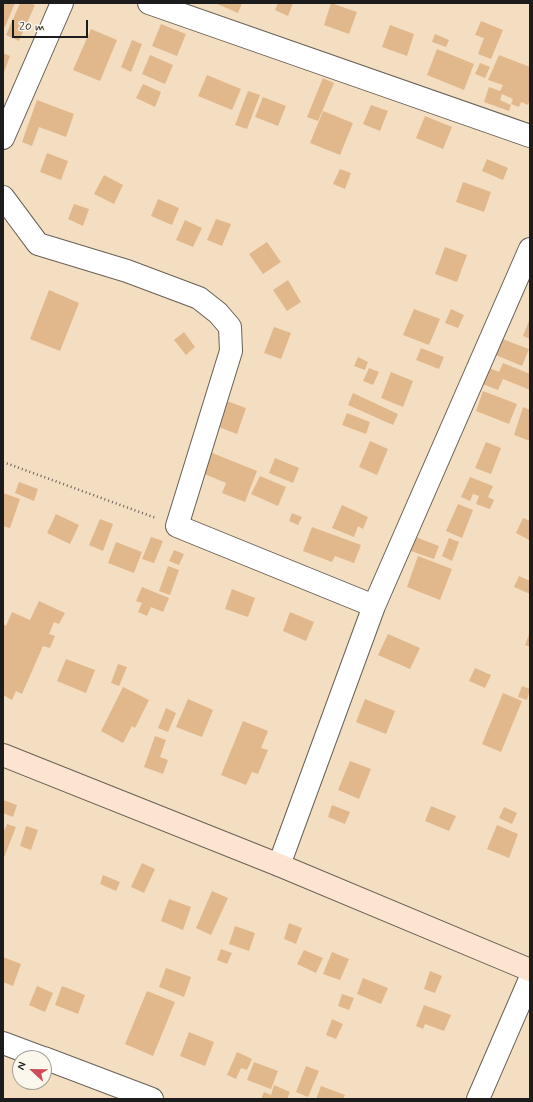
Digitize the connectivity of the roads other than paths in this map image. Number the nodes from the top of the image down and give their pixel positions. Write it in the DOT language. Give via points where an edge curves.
graph roads {
  1 [pos="62,3"];
  2 [pos="149,3"];
  3 [pos="530,136"];
  4 [pos="3,138"];
  5 [pos="3,197"];
  6 [pos="530,249"];
  7 [pos="374,606"];
  8 [pos="3,754"];
  9 [pos="279,865"];
  10 [pos="530,970"];
  11 [pos="530,979"];
  12 [pos="3,1043"];
  13 [pos="22,1050"];
  14 [pos="52,1061"];
  15 [pos="152,1099"];
  16 [pos="478,1099"];
  1 -- 4 [label="street"];
  2 -- 3 [label="street"];
  5 -- 7 [label="street" via="38,244 127,271 199,298 218,313 230,327 231,351 177,526"];
  6 -- 7 [label="street"];
  7 -- 9 [label="street"];
  8 -- 9 [label="main road"];
  9 -- 10 [label="main road"];
  11 -- 16 [label="street"];
  12 -- 13 [label="street"];
  14 -- 15 [label="street"];
}
